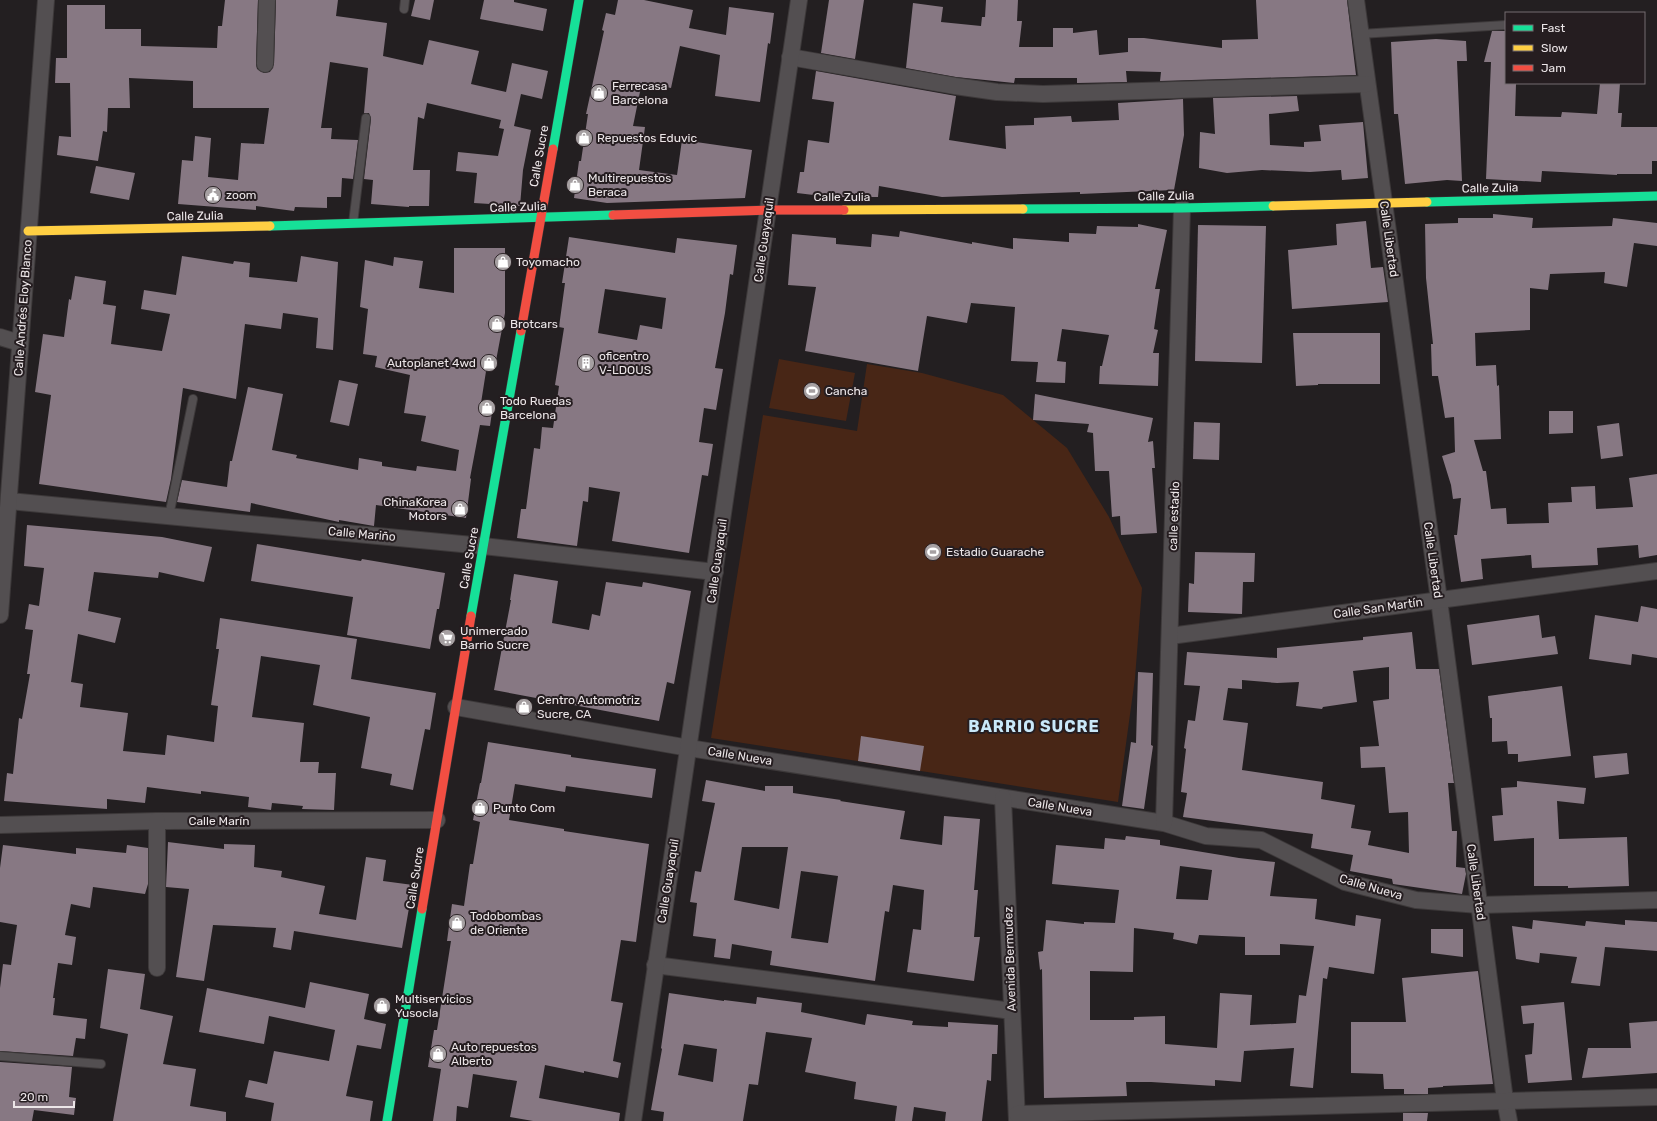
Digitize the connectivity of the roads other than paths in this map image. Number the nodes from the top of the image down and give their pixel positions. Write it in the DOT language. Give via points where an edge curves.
graph roads {
  1 [pos="46,0"];
  2 [pos="267,0"];
  3 [pos="405,0"];
  4 [pos="579,0"];
  5 [pos="799,0"];
  6 [pos="1356,0"];
  7 [pos="404,10"];
  8 [pos="1505,25"];
  9 [pos="1360,34"];
  10 [pos="790,57"];
  11 [pos="264,64"];
  12 [pos="1367,84"];
  13 [pos="366,118"];
  14 [pos="1657,196"];
  15 [pos="1384,202"];
  16 [pos="1182,208"];
  17 [pos="768,210"];
  18 [pos="540,218"];
  19 [pos="353,224"];
  20 [pos="28,231"];
  21 [pos="0,337"];
  22 [pos="20,343"];
  23 [pos="193,399"];
  24 [pos="9,501"];
  25 [pos="169,516"];
  26 [pos="483,546"];
  27 [pos="1657,571"];
  28 [pos="715,572"];
  29 [pos="1439,600"];
  30 [pos="0,615"];
  31 [pos="1170,636"];
  32 [pos="456,707"];
  33 [pos="689,748"];
  34 [pos="1002,798"];
  35 [pos="437,820"];
  36 [pos="157,821"];
  37 [pos="1164,823"];
  38 [pos="0,825"];
  39 [pos="1657,900"];
  40 [pos="1479,905"];
  41 [pos="655,965"];
  42 [pos="156,968"];
  43 [pos="1012,1010"];
  44 [pos="0,1056"];
  45 [pos="101,1064"];
  46 [pos="1657,1097"];
  47 [pos="1504,1100"];
  48 [pos="1017,1118"];
  49 [pos="387,1121"];
  50 [pos="633,1121"];
  51 [pos="1509,1121"];
  1 -- 20 [label="street, Calle Andrés Eloy Blanco"];
  2 -- 11 [label="street"];
  3 -- 7 [label="lane"];
  4 -- 18 [label="street, Calle Sucre"];
  5 -- 10 [label="street, Calle Guayaquil"];
  6 -- 9 [label="street, Calle Libertad"];
  8 -- 9 [label="lane"];
  9 -- 12 [label="street, Calle Libertad"];
  10 -- 12 [label="street" via="997,92 1043,94"];
  10 -- 17 [label="street, Calle Guayaquil"];
  12 -- 15 [label="street, Calle Libertad"];
  13 -- 19 [label="lane"];
  14 -- 15 [label="street, Calle Zulia"];
  15 -- 16 [label="street, Calle Zulia"];
  15 -- 29 [label="street, Calle Libertad"];
  16 -- 17 [label="street, Calle Zulia"];
  16 -- 31 [label="street, calle estadio"];
  17 -- 18 [label="street, Calle Zulia"];
  17 -- 28 [label="street, Calle Guayaquil"];
  18 -- 19 [label="street, Calle Zulia"];
  18 -- 26 [label="street, Calle Sucre"];
  19 -- 20 [label="street, Calle Zulia"];
  20 -- 22 [label="street, Calle Andrés Eloy Blanco"];
  21 -- 22 [label="street"];
  22 -- 24 [label="street, Calle Andrés Eloy Blanco"];
  23 -- 25 [label="lane"];
  24 -- 25 [label="street, Calle Mariño"];
  24 -- 30 [label="street, Calle Andrés Eloy Blanco"];
  25 -- 26 [label="street, Calle Mariño"];
  26 -- 28 [label="street, Calle Mariño"];
  26 -- 32 [label="street, Calle Sucre"];
  27 -- 29 [label="street, Calle San Martín"];
  28 -- 33 [label="street, Calle Guayaquil"];
  29 -- 31 [label="street, Calle San Martín"];
  29 -- 40 [label="street, Calle Libertad"];
  31 -- 37 [label="street, calle estadio"];
  32 -- 33 [label="street, Calle Nueva"];
  32 -- 35 [label="street, Calle Sucre"];
  33 -- 34 [label="street, Calle Nueva"];
  33 -- 41 [label="street, Calle Guayaquil"];
  34 -- 37 [label="street, Calle Nueva"];
  34 -- 43 [label="street, Avenida Bermudez"];
  35 -- 36 [label="street, Calle Marín"];
  35 -- 49 [label="street, Calle Sucre"];
  36 -- 38 [label="street, Calle Marín"];
  36 -- 42 [label="street"];
  37 -- 40 [label="street, Calle Nueva" via="1206,836 1261,840 1345,882 1416,900"];
  39 -- 40 [label="street, Calle Nueva"];
  40 -- 47 [label="street, Calle Libertad"];
  41 -- 43 [label="street"];
  41 -- 50 [label="street, Calle Guayaquil"];
  43 -- 48 [label="street, Avenida Bermudez"];
  44 -- 45 [label="lane"];
  46 -- 47 [label="street"];
  47 -- 48 [label="street"];
  47 -- 51 [label="street, Calle Libertad"];
}
